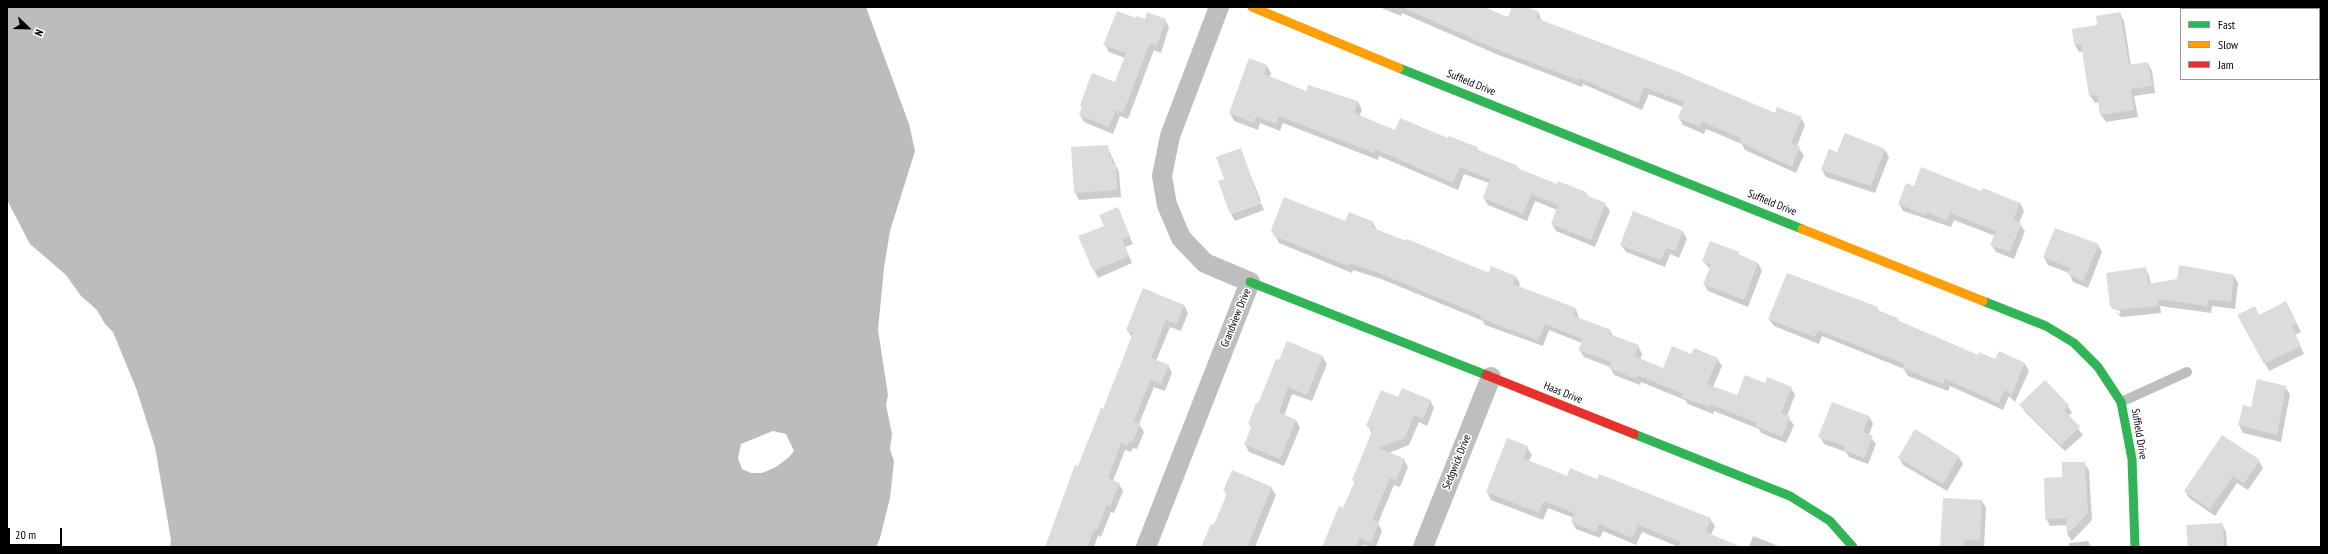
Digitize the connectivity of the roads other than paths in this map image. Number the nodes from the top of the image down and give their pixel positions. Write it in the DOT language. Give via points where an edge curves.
graph roads {
  1 [pos="1219,7"];
  2 [pos="1252,7"];
  3 [pos="1250,282"];
  4 [pos="2187,372"];
  5 [pos="1491,377"];
  6 [pos="2122,402"];
  7 [pos="1146,547"];
  8 [pos="1423,547"];
  9 [pos="1853,547"];
  10 [pos="2135,547"];
  1 -- 3 [label="street, Grandview Drive" via="1170,136 1162,176 1167,205 1181,238 1204,263"];
  2 -- 6 [label="street, Suffield Drive" via="2046,326 2074,343 2098,367"];
  3 -- 5 [label="street, Haas Drive"];
  3 -- 7 [label="street, Grandview Drive"];
  4 -- 6 [label="lane"];
  5 -- 8 [label="street, Sedgwick Drive"];
  5 -- 9 [label="street, Haas Drive" via="1806,504 1830,521"];
  6 -- 10 [label="street, Suffield Drive" via="2132,459"];
}
